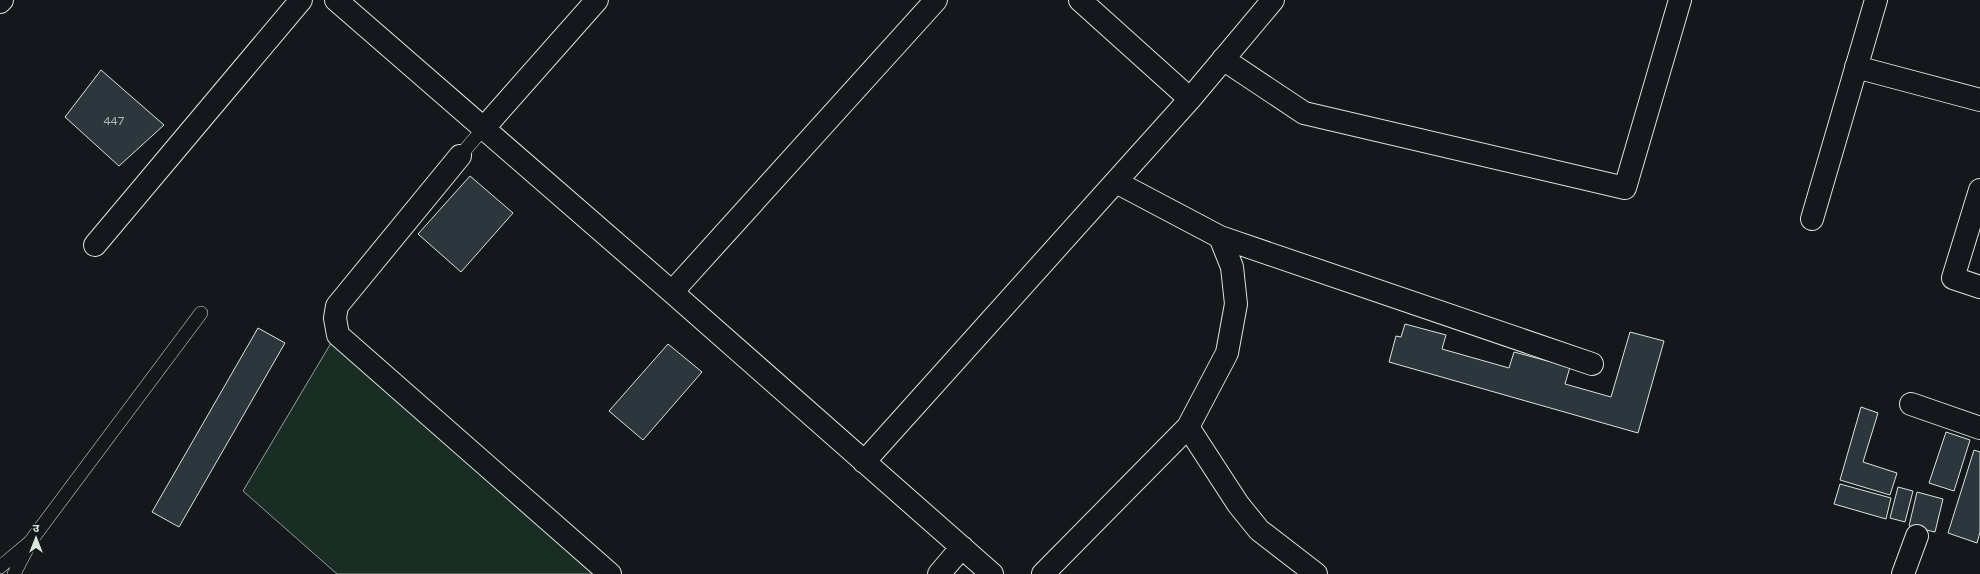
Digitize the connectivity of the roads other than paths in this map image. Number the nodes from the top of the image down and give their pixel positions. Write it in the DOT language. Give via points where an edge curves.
graph roads {
  1 [pos="301,0"];
  2 [pos="336,0"];
  3 [pos="597,0"];
  4 [pos="936,0"];
  5 [pos="1080,0"];
  6 [pos="1273,0"];
  7 [pos="1680,0"];
  8 [pos="1876,0"];
  9 [pos="1223,59"];
  10 [pos="1856,67"];
  11 [pos="1190,99"];
  12 [pos="1980,100"];
  13 [pos="483,129"];
  14 [pos="460,156"];
  15 [pos="1116,182"];
  16 [pos="1980,190"];
  17 [pos="1812,219"];
  18 [pos="1220,237"];
  19 [pos="95,245"];
  20 [pos="1980,287"];
  21 [pos="672,292"];
  22 [pos="201,313"];
  23 [pos="1592,364"];
  24 [pos="1911,404"];
  25 [pos="1188,427"];
  26 [pos="1980,428"];
  27 [pos="864,462"];
  28 [pos="1917,536"];
  29 [pos="30,542"];
  30 [pos="962,547"];
  31 [pos="0,567"];
  32 [pos="14,574"];
  33 [pos="610,574"];
  34 [pos="939,574"];
  35 [pos="992,574"];
  36 [pos="1044,574"];
  37 [pos="1316,574"];
  38 [pos="1903,574"];
  1 -- 19 [label="street"];
  2 -- 13 [label="street"];
  3 -- 13 [label="street"];
  4 -- 21 [label="street"];
  5 -- 11 [label="street"];
  6 -- 9 [label="street"];
  7 -- 9 [label="street" via="1625,188 1304,113"];
  8 -- 10 [label="street"];
  9 -- 11 [label="street"];
  10 -- 12 [label="street"];
  10 -- 17 [label="street"];
  11 -- 15 [label="street"];
  13 -- 14 [label="lane"];
  13 -- 21 [label="street"];
  14 -- 33 [label="street" via="337,306 335,318 338,335"];
  15 -- 18 [label="street"];
  15 -- 27 [label="street"];
  16 -- 20 [label="street" via="1953,278"];
  18 -- 23 [label="street"];
  18 -- 25 [label="street" via="1232,267 1236,304 1227,353"];
  21 -- 27 [label="street"];
  22 -- 29 [label="lane"];
  24 -- 26 [label="street"];
  25 -- 36 [label="street"];
  25 -- 37 [label="street" via="1238,504 1259,530"];
  27 -- 30 [label="street"];
  28 -- 38 [label="street"];
  29 -- 31 [label="lane"];
  29 -- 32 [label="lane"];
  30 -- 34 [label="street"];
  30 -- 35 [label="street"];
}
